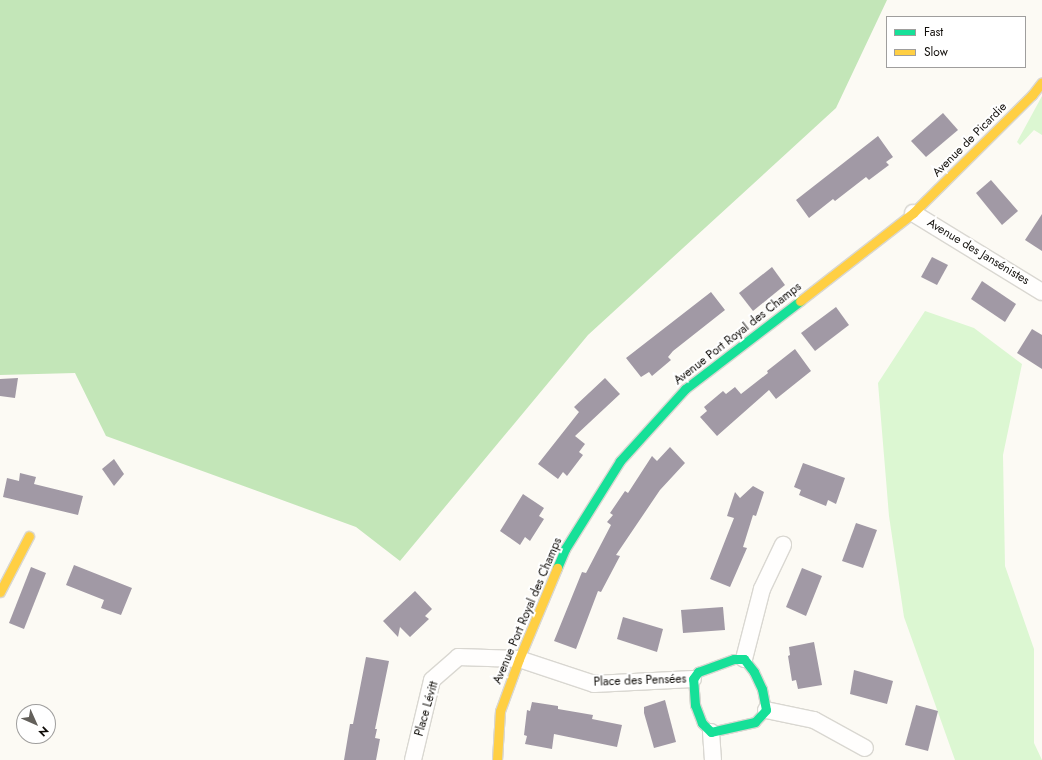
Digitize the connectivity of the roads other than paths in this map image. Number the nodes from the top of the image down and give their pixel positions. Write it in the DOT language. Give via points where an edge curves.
graph roads {
  1 [pos="1042,82"];
  2 [pos="913,213"];
  3 [pos="1042,292"];
  4 [pos="29,536"];
  5 [pos="783,545"];
  6 [pos="0,592"];
  7 [pos="519,659"];
  8 [pos="744,659"];
  9 [pos="692,679"];
  10 [pos="766,710"];
  11 [pos="711,732"];
  12 [pos="865,748"];
  13 [pos="413,760"];
  14 [pos="497,760"];
  15 [pos="713,760"];
  1 -- 2 [label="street, Avenue de Picardie"];
  2 -- 3 [label="street, Avenue des Jansénistes"];
  2 -- 7 [label="street, Avenue Port Royal des Champs" via="685,389 620,461 565,549"];
  4 -- 6 [label="street"];
  5 -- 8 [label="street" via="762,589"];
  7 -- 9 [label="street, Place des Pensées" via="594,684"];
  7 -- 13 [label="street, Place Lévitt" via="458,657 432,680"];
  7 -- 14 [label="street, Avenue Port Royal des Champs" via="500,712"];
  8 -- 9 [label="street, Place des Pensées" via="734,659 698,672"];
  8 -- 10 [label="street" via="762,689"];
  9 -- 11 [label="street, Place des Pensées" via="695,705 702,723"];
  10 -- 11 [label="street" via="755,722"];
  10 -- 12 [label="street" via="814,720"];
  11 -- 15 [label="street"];
}
